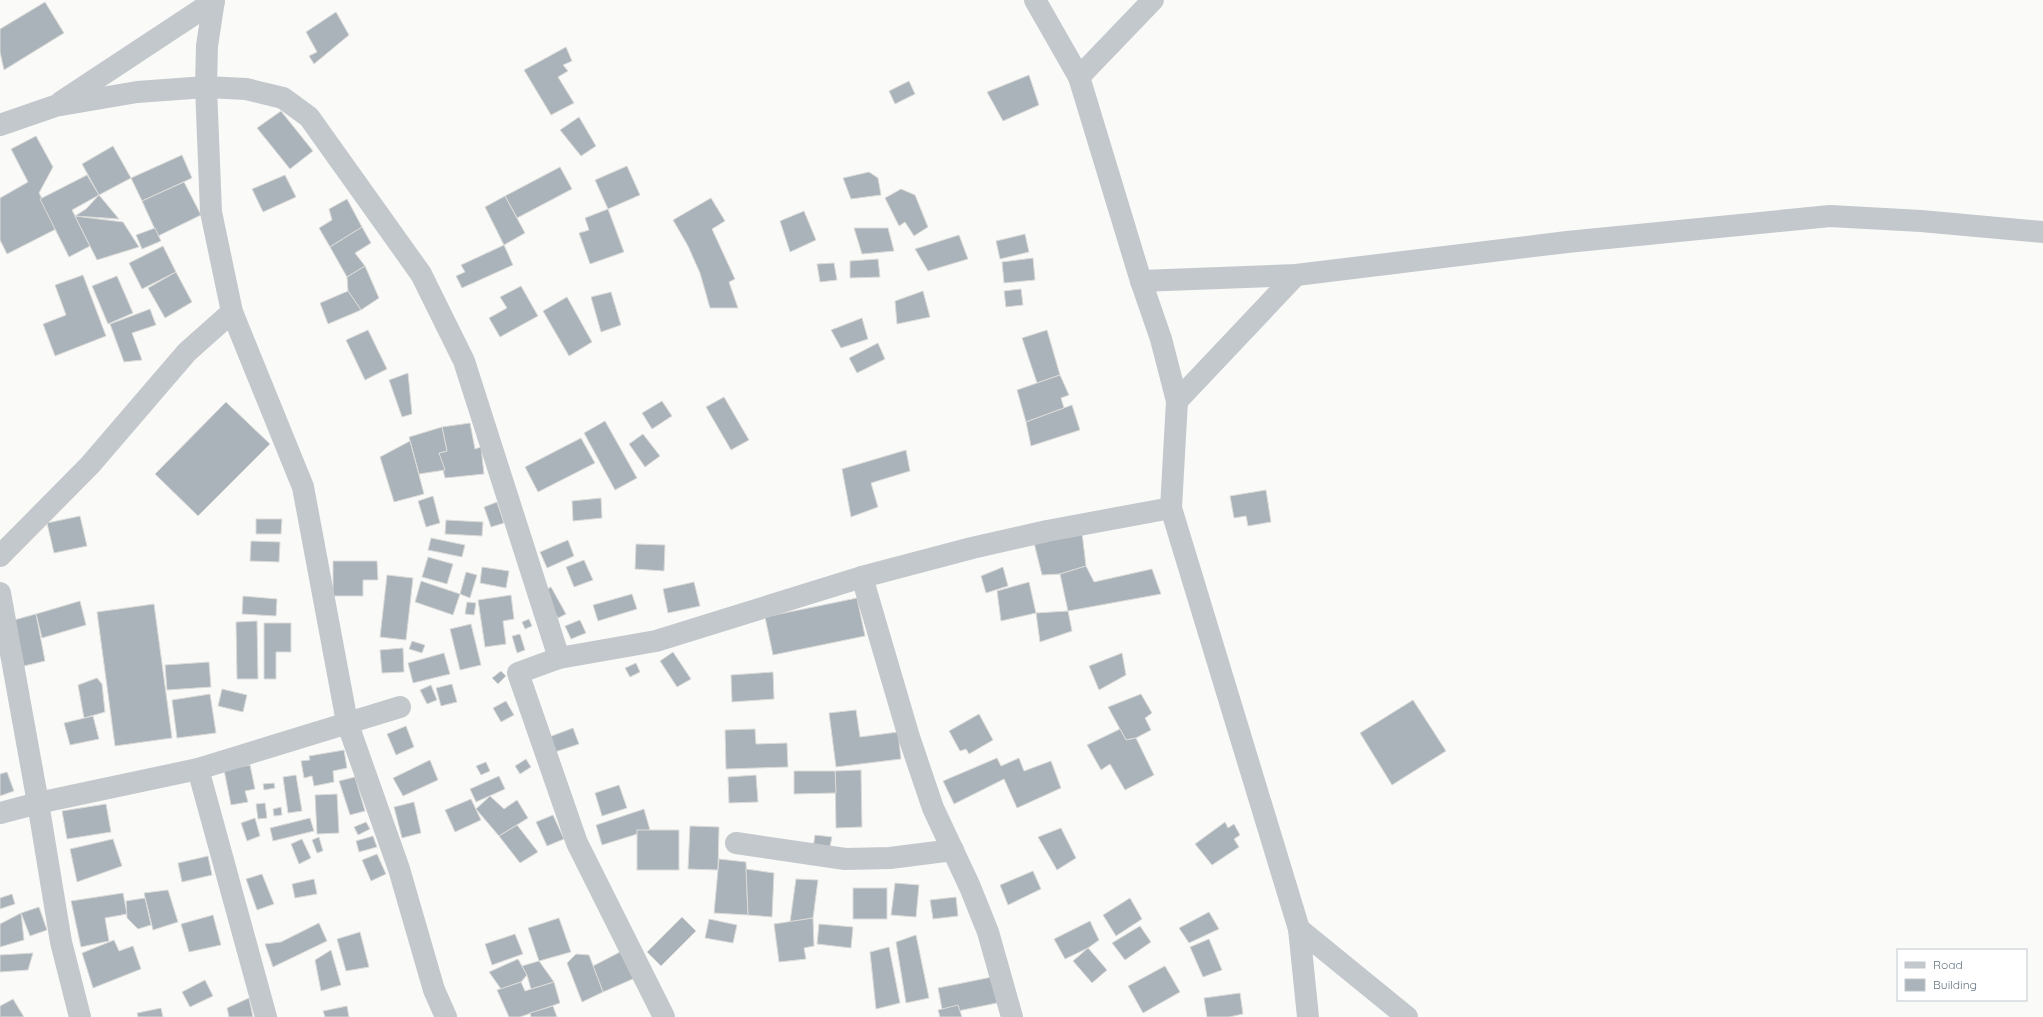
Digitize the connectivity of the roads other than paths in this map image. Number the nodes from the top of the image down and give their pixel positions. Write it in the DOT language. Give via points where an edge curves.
graph roads {
  1 [pos="214,0"];
  2 [pos="1035,0"];
  3 [pos="1153,0"];
  4 [pos="1078,77"];
  5 [pos="206,87"];
  6 [pos="54,106"];
  7 [pos="0,125"];
  8 [pos="2043,232"];
  9 [pos="1296,274"];
  10 [pos="1141,281"];
  11 [pos="232,312"];
  12 [pos="1178,401"];
  13 [pos="1171,508"];
  14 [pos="0,556"];
  15 [pos="862,577"];
  16 [pos="0,593"];
  17 [pos="559,658"];
  18 [pos="400,707"];
  19 [pos="347,722"];
  20 [pos="198,769"];
  21 [pos="38,803"];
  22 [pos="0,813"];
  23 [pos="736,843"];
  24 [pos="953,850"];
  25 [pos="1299,929"];
  26 [pos="80,1017"];
  27 [pos="266,1017"];
  28 [pos="446,1017"];
  29 [pos="664,1017"];
  30 [pos="1012,1017"];
  31 [pos="1308,1017"];
  32 [pos="1407,1017"];
  1 -- 5 [label="street" via="207,46"];
  1 -- 6 [label="street"];
  2 -- 4 [label="street"];
  3 -- 4 [label="street"];
  4 -- 10 [label="street"];
  5 -- 6 [label="street" via="137,92"];
  5 -- 11 [label="street" via="211,212"];
  5 -- 17 [label="street" via="246,89 283,98 309,117 421,274 464,360"];
  6 -- 7 [label="street"];
  8 -- 9 [label="street" via="1830,216 1567,242"];
  9 -- 10 [label="street"];
  9 -- 12 [label="street"];
  10 -- 12 [label="street" via="1161,339"];
  11 -- 14 [label="street" via="187,352 90,466"];
  11 -- 19 [label="street" via="303,487"];
  12 -- 13 [label="street"];
  13 -- 15 [label="street" via="1047,531"];
  13 -- 25 [label="street"];
  15 -- 17 [label="street" via="656,641"];
  15 -- 24 [label="street" via="909,737 933,808"];
  16 -- 21 [label="street"];
  17 -- 29 [label="street" via="518,673 577,843"];
  18 -- 19 [label="street"];
  19 -- 20 [label="street"];
  19 -- 28 [label="street" via="399,869 434,990"];
  20 -- 21 [label="street"];
  20 -- 27 [label="street"];
  21 -- 22 [label="street"];
  21 -- 26 [label="street" via="61,942"];
  23 -- 24 [label="street" via="845,859 890,858"];
  24 -- 30 [label="street" via="988,932"];
  25 -- 31 [label="street"];
  25 -- 32 [label="street"];
}
